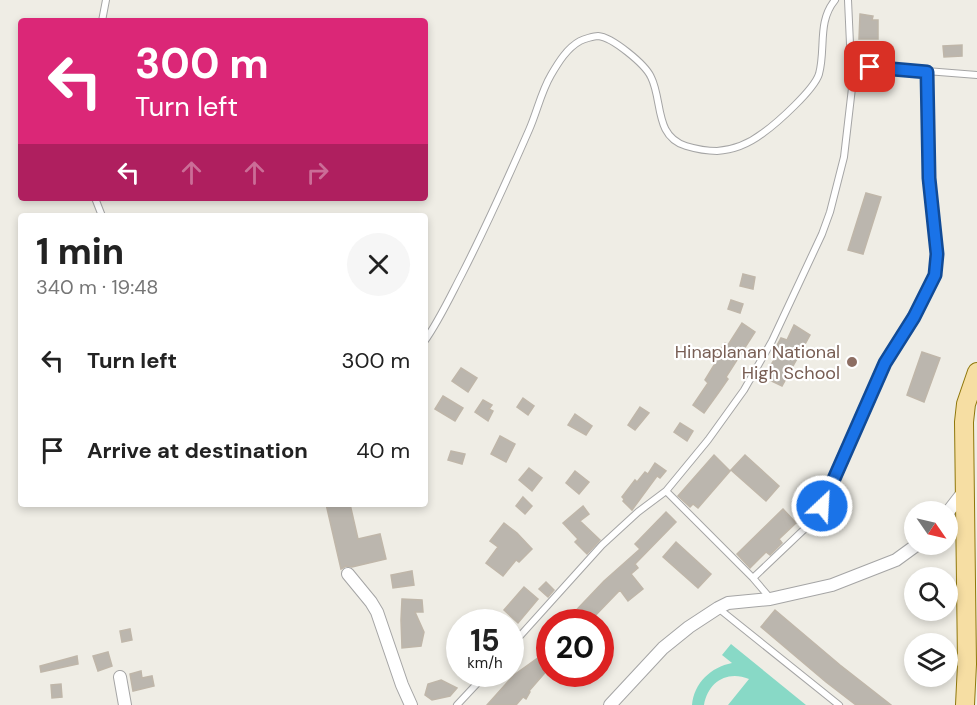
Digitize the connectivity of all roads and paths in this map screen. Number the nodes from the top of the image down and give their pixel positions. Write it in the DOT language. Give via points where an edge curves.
graph roads {
  1 [pos="106,0"];
  2 [pos="836,0"];
  3 [pos="849,0"];
  4 [pos="103,18"];
  5 [pos="851,65"];
  6 [pos="927,72"];
  7 [pos="977,75"];
  8 [pos="428,337"];
  9 [pos="977,372"];
  10 [pos="965,490"];
  11 [pos="666,491"];
  12 [pos="956,501"];
  13 [pos="904,554"];
  14 [pos="348,574"];
  15 [pos="753,578"];
  16 [pos="770,599"];
  17 [pos="718,608"];
  18 [pos="524,632"];
  19 [pos="120,676"];
  20 [pos="474,687"];
  21 [pos="970,693"];
  22 [pos="125,705"];
  23 [pos="411,705"];
  24 [pos="457,705"];
  25 [pos="610,705"];
  26 [pos="839,705"];
  1 -- 4 [label="lane"];
  2 -- 8 [label="lane" via="826,16 819,74 810,88 763,133 740,146 718,151 700,150 670,138 663,126 651,77 641,63 598,36 580,41 549,77 472,255"];
  3 -- 5 [label="lane"];
  5 -- 6 [label="lane"];
  5 -- 11 [label="lane" via="844,157 830,212 806,270 744,390"];
  6 -- 7 [label="lane"];
  6 -- 15 [label="lane" via="935,275 885,363 815,519"];
  9 -- 10 [label="main road" via="965,413"];
  10 -- 12 [label="street"];
  10 -- 21 [label="main road"];
  11 -- 15 [label="lane"];
  11 -- 18 [label="lane" via="603,545"];
  13 -- 16 [label="street" via="832,585"];
  14 -- 23 [label="street" via="377,612"];
  15 -- 16 [label="lane"];
  16 -- 17 [label="street" via="739,601"];
  17 -- 25 [label="street" via="663,648"];
  17 -- 26 [label="lane"];
  19 -- 22 [label="street"];
  20 -- 24 [label="lane"];
}
